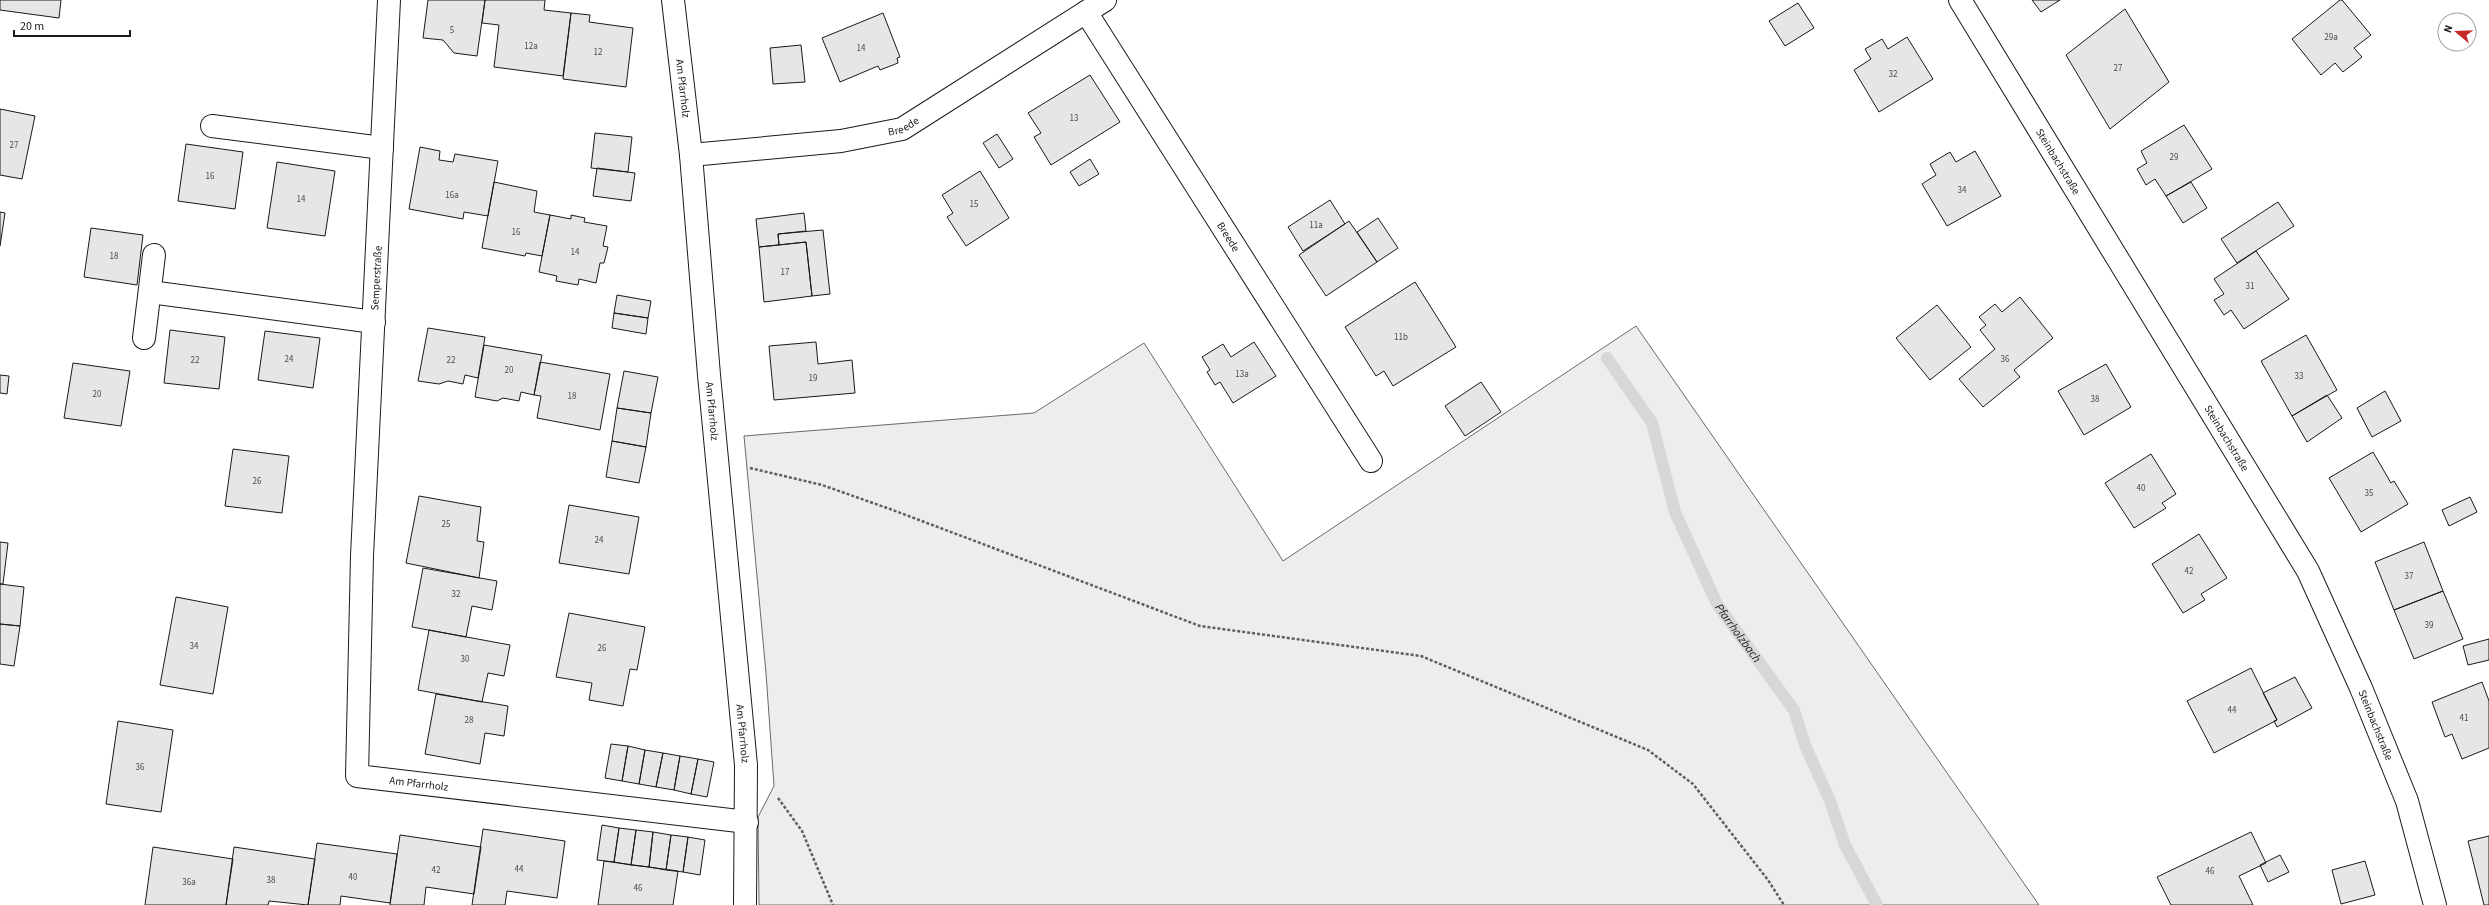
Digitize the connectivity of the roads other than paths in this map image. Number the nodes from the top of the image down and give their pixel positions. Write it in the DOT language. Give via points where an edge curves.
graph roads {
  1 [pos="389,0"];
  2 [pos="673,0"];
  3 [pos="1105,0"];
  4 [pos="1960,0"];
  5 [pos="1086,12"];
  6 [pos="212,126"];
  7 [pos="382,148"];
  8 [pos="691,155"];
  9 [pos="154,255"];
  10 [pos="150,292"];
  11 [pos="374,322"];
  12 [pos="144,338"];
  13 [pos="1371,461"];
  14 [pos="362,556"];
  15 [pos="747,822"];
  16 [pos="745,905"];
  17 [pos="2435,905"];
  1 -- 7 [label="street, Semperstraße"];
  2 -- 8 [label="street, Am Pfarrholz"];
  3 -- 5 [label="street, Breede"];
  4 -- 17 [label="street, Steinbachstraße" via="2308,571 2361,688 2406,801"];
  5 -- 8 [label="street, Breede" via="902,129 841,141"];
  5 -- 13 [label="street, Breede"];
  6 -- 7 [label="street"];
  7 -- 11 [label="street, Semperstraße"];
  8 -- 15 [label="street, Am Pfarrholz" via="746,765"];
  9 -- 10 [label="street"];
  10 -- 11 [label="street"];
  10 -- 12 [label="street"];
  11 -- 14 [label="street, Semperstraße"];
  14 -- 15 [label="street, Am Pfarrholz" via="357,776"];
  15 -- 16 [label="street, Am Pfarrholz"];
}
